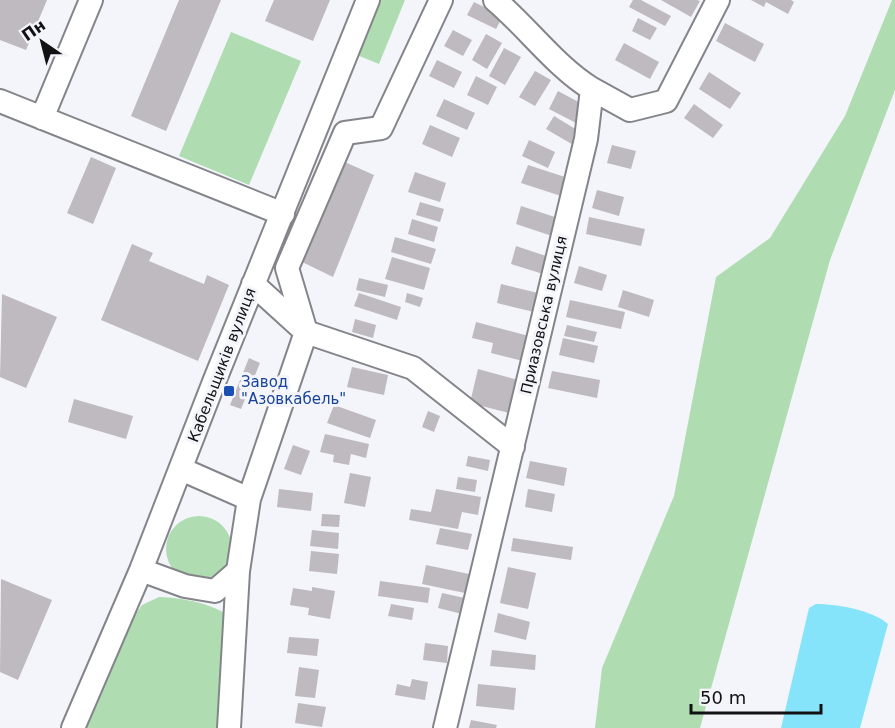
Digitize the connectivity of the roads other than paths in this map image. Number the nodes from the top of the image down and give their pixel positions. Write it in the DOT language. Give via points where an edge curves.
graph roads {
  1 [pos="90,0"];
  2 [pos="368,0"];
  3 [pos="441,0"];
  4 [pos="495,0"];
  5 [pos="717,0"];
  6 [pos="592,89"];
  7 [pos="0,101"];
  8 [pos="42,118"];
  9 [pos="283,214"];
  10 [pos="253,284"];
  11 [pos="306,332"];
  12 [pos="513,447"];
  13 [pos="181,469"];
  14 [pos="249,499"];
  15 [pos="141,570"];
  16 [pos="238,571"];
  17 [pos="73,728"];
  18 [pos="229,728"];
  19 [pos="445,728"];
  1 -- 8 [label="street"];
  2 -- 9 [label="street, Кабельщиків вулиця"];
  3 -- 11 [label="street" via="381,128 345,133 287,268"];
  4 -- 6 [label="street" via="524,24 571,76"];
  5 -- 6 [label="street" via="666,101 630,110"];
  6 -- 12 [label="street, Приазовська вулиця" via="586,139"];
  7 -- 8 [label="street"];
  8 -- 9 [label="street"];
  9 -- 10 [label="street, Кабельщиків вулиця"];
  10 -- 11 [label="street"];
  10 -- 13 [label="street, Кабельщиків вулиця"];
  11 -- 12 [label="street" via="413,368"];
  11 -- 14 [label="street"];
  12 -- 19 [label="street, Приазовська вулиця"];
  13 -- 14 [label="street"];
  13 -- 15 [label="street, Кабельщиків вулиця"];
  14 -- 16 [label="street"];
  15 -- 16 [label="street" via="185,586 215,591"];
  15 -- 17 [label="street, Кабельщиків вулиця"];
  16 -- 18 [label="street"];
}
